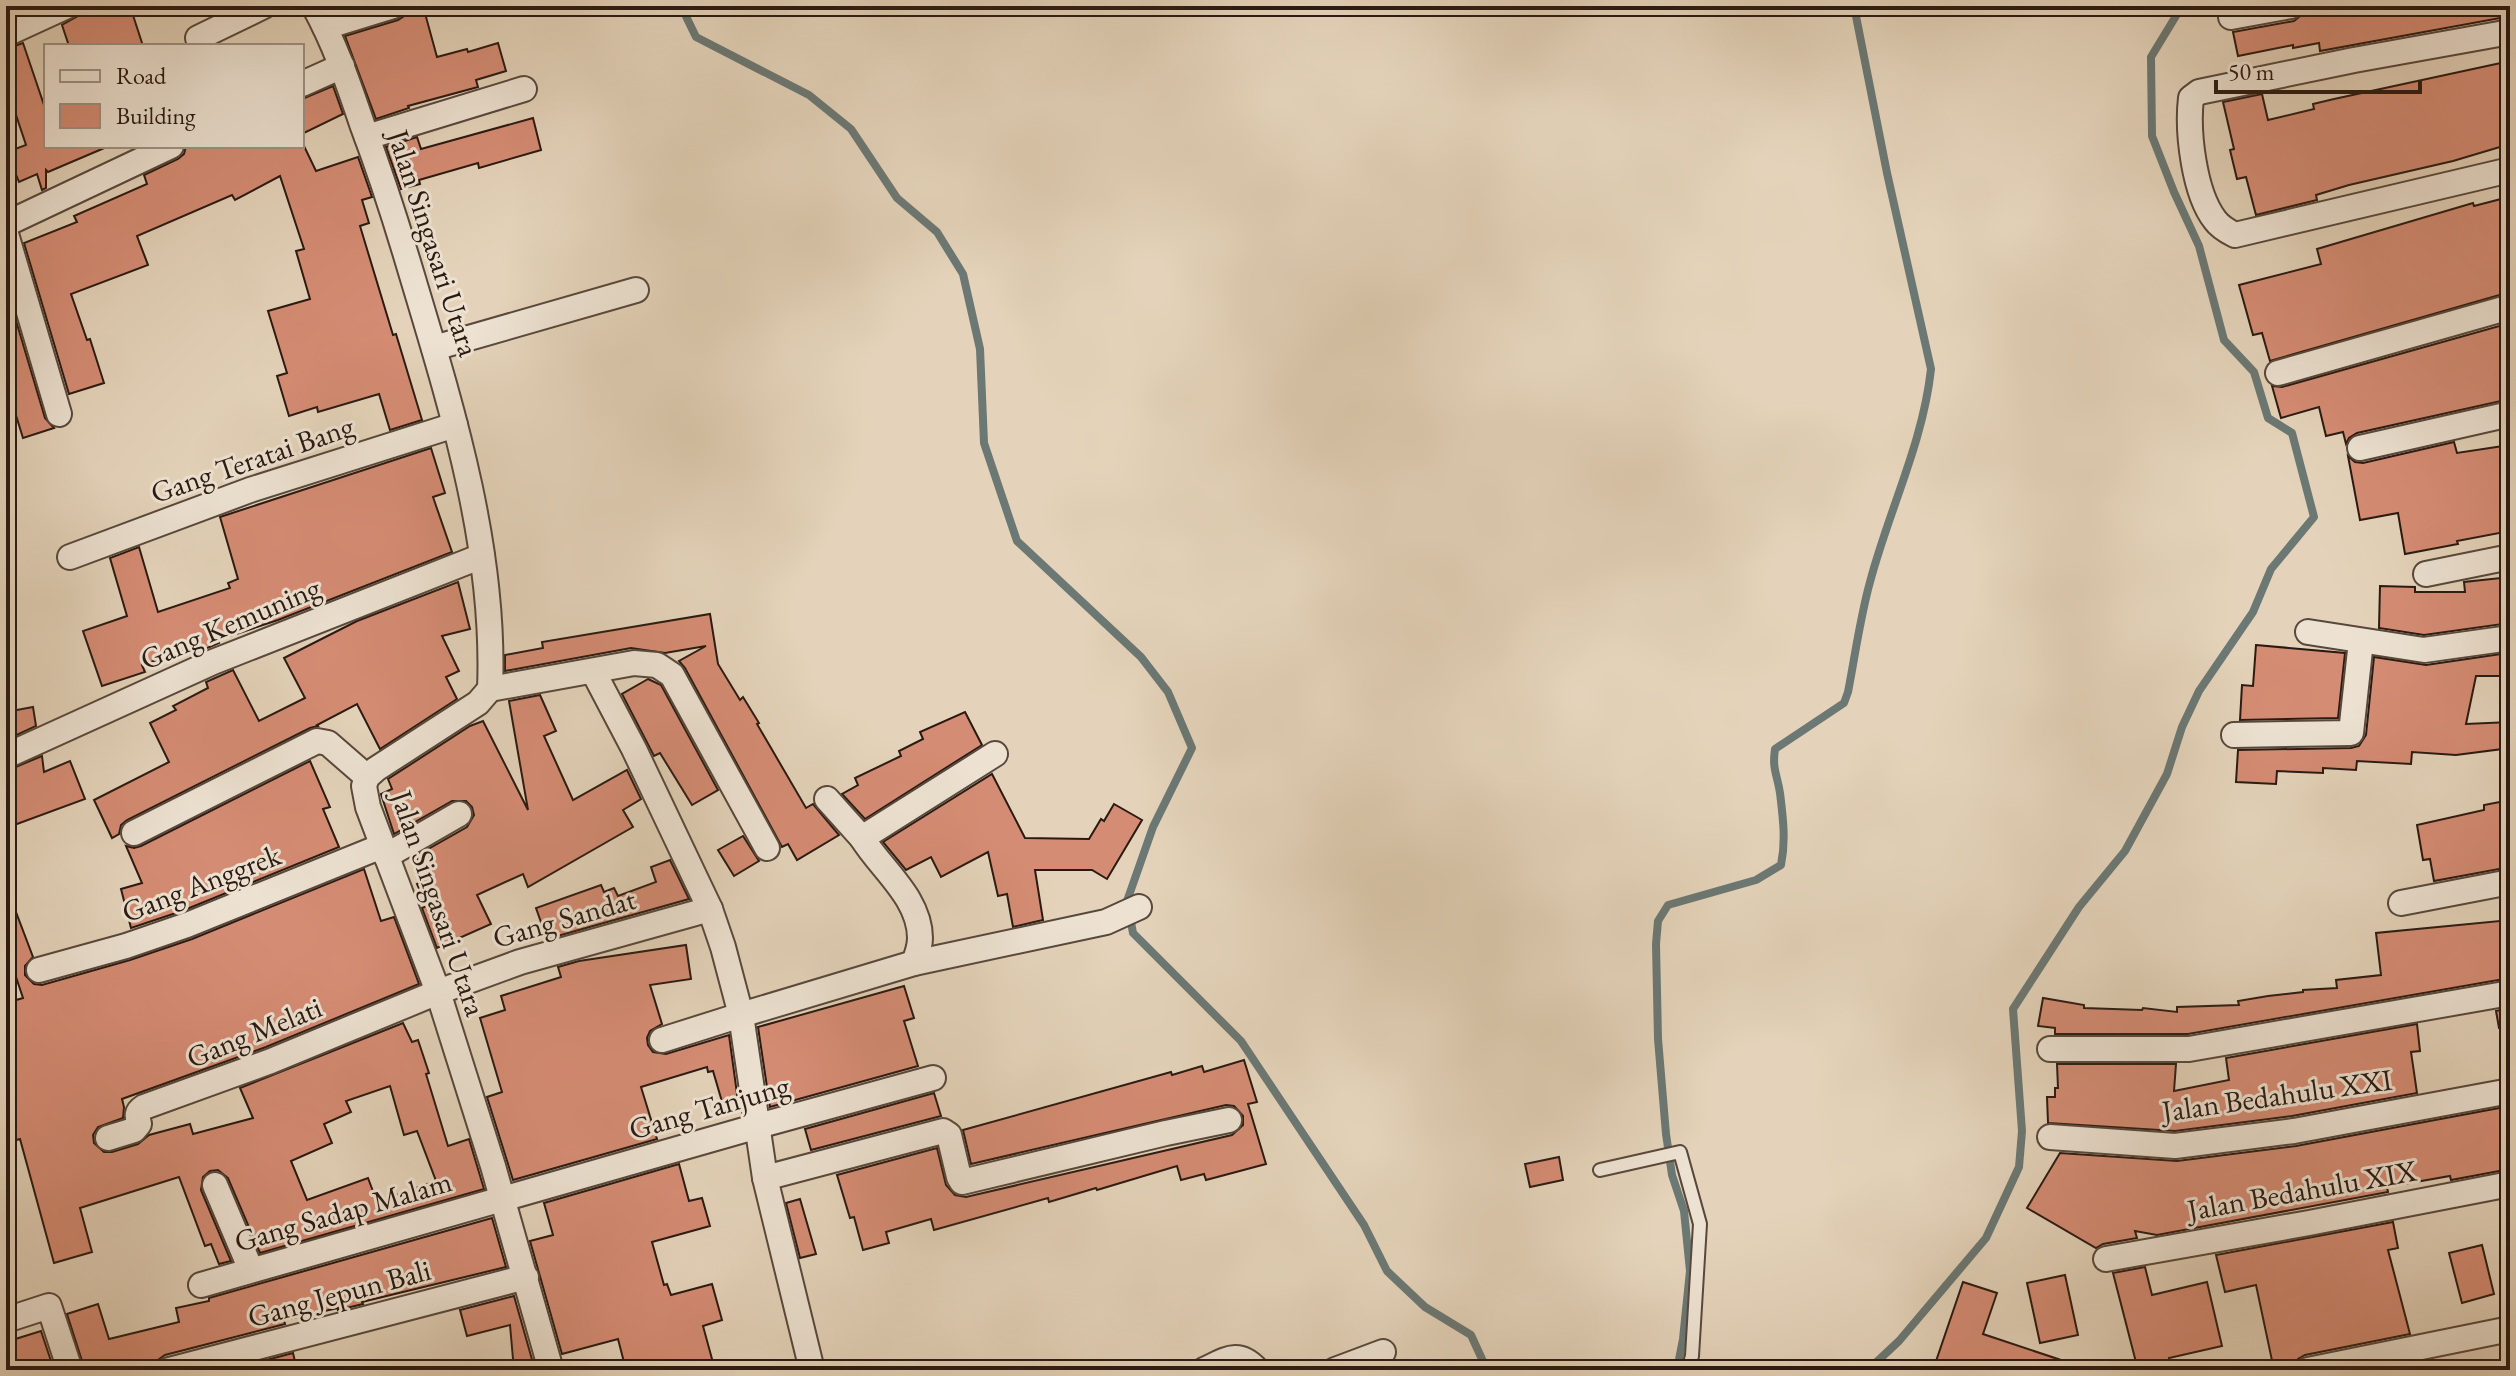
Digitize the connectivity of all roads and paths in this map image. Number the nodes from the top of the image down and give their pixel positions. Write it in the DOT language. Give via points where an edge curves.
graph roads {
  1 [pos="67,6"];
  2 [pos="264,6"];
  3 [pos="393,6"];
  4 [pos="2291,6"];
  5 [pos="320,16"];
  6 [pos="2231,17"];
  7 [pos="2510,32"];
  8 [pos="6,34"];
  9 [pos="198,38"];
  10 [pos="342,66"];
  11 [pos="304,83"];
  12 [pos="524,89"];
  13 [pos="367,137"];
  14 [pos="167,148"];
  15 [pos="2510,170"];
  16 [pos="6,224"];
  17 [pos="6,234"];
  18 [pos="636,290"];
  19 [pos="2510,307"];
  20 [pos="434,348"];
  21 [pos="2278,373"];
  22 [pos="59,414"];
  23 [pos="2510,414"];
  24 [pos="455,425"];
  25 [pos="2360,448"];
  26 [pos="482,556"];
  27 [pos="70,557"];
  28 [pos="2510,557"];
  29 [pos="2426,574"];
  30 [pos="2308,632"];
  31 [pos="2510,638"];
  32 [pos="2361,641"];
  33 [pos="593,671"];
  34 [pos="490,689"];
  35 [pos="2234,735"];
  36 [pos="995,754"];
  37 [pos="6,756"];
  38 [pos="367,777"];
  39 [pos="827,799"];
  40 [pos="459,814"];
  41 [pos="134,833"];
  42 [pos="862,838"];
  43 [pos="767,848"];
  44 [pos="384,851"];
  45 [pos="2510,882"];
  46 [pos="2401,903"];
  47 [pos="1139,907"];
  48 [pos="710,909"];
  49 [pos="914,963"];
  50 [pos="39,970"];
  51 [pos="438,992"];
  52 [pos="2510,993"];
  53 [pos="741,1015"];
  54 [pos="662,1040"];
  55 [pos="2050,1049"];
  56 [pos="933,1078"];
  57 [pos="2510,1091"];
  58 [pos="1229,1120"];
  59 [pos="758,1126"];
  60 [pos="2050,1137"];
  61 [pos="108,1138"];
  62 [pos="1600,1170"];
  63 [pos="765,1178"];
  64 [pos="2510,1184"];
  65 [pos="215,1185"];
  66 [pos="502,1199"];
  67 [pos="2106,1259"];
  68 [pos="251,1270"];
  69 [pos="526,1277"];
  70 [pos="201,1285"];
  71 [pos="6,1320"];
  72 [pos="2510,1329"];
  73 [pos="1383,1352"];
  74 [pos="70,1370"];
  75 [pos="169,1370"];
  76 [pos="551,1370"];
  77 [pos="812,1370"];
  78 [pos="1204,1370"];
  79 [pos="1257,1370"];
  80 [pos="1335,1370"];
  81 [pos="1688,1370"];
  82 [pos="2308,1370"];
  1 -- 8 [label="street"];
  2 -- 9 [label="street"];
  3 -- 5 [label="street"];
  4 -- 6 [label="street"];
  5 -- 10 [label="street, Jalan Singasari Utara"];
  7 -- 15 [label="street" via="2195,93 2190,113 2204,203 2216,222 2235,235"];
  10 -- 11 [label="street"];
  10 -- 13 [label="street, Jalan Singasari Utara"];
  12 -- 13 [label="street"];
  13 -- 20 [label="street, Jalan Singasari Utara"];
  14 -- 16 [label="street"];
  17 -- 22 [label="street"];
  18 -- 20 [label="street"];
  19 -- 21 [label="street"];
  20 -- 24 [label="street, Jalan Singasari Utara"];
  23 -- 25 [label="street"];
  24 -- 26 [label="street, Jalan Singasari Utara"];
  24 -- 27 [label="street, Gang Teratai Bang" via="250,490"];
  26 -- 34 [label="street, Jalan Singasari Utara"];
  26 -- 37 [label="street, Gang Kemuning" via="213,662"];
  28 -- 29 [label="street"];
  30 -- 32 [label="street"];
  31 -- 32 [label="street" via="2424,650"];
  32 -- 35 [label="street" via="2351,733"];
  33 -- 34 [label="street"];
  33 -- 43 [label="street" via="650,663 672,675"];
  33 -- 48 [label="street"];
  34 -- 38 [label="street, Jalan Singasari Utara" via="478,703"];
  36 -- 42 [label="street"];
  38 -- 41 [label="street" via="328,743 317,741"];
  38 -- 44 [label="street, Jalan Singasari Utara" via="365,794"];
  39 -- 42 [label="street"];
  40 -- 44 [label="street, Gang Anggrek"];
  42 -- 49 [label="street" via="914,912 921,942"];
  44 -- 50 [label="street, Gang Anggrek" via="187,925"];
  44 -- 51 [label="street, Jalan Singasari Utara"];
  45 -- 46 [label="street"];
  47 -- 49 [label="street" via="1106,922"];
  48 -- 51 [label="street, Gang Sandat" via="520,962"];
  48 -- 53 [label="street"];
  49 -- 53 [label="street"];
  51 -- 61 [label="street, Gang Melati" via="144,1107 134,1130"];
  51 -- 66 [label="street, Jalan Singasari Utara"];
  52 -- 55 [label="street" via="2189,1049"];
  53 -- 54 [label="street"];
  53 -- 59 [label="street"];
  56 -- 59 [label="street, Gang Tanjung"];
  57 -- 60 [label="street, Jalan Bedahulu XXI" via="2294,1131 2175,1146"];
  58 -- 63 [label="street" via="962,1182 949,1135 943,1131"];
  59 -- 63 [label="street"];
  59 -- 66 [label="street, Gang Tanjung"];
  62 -- 81 [label="lane" via="1680,1152 1700,1224"];
  63 -- 77 [label="street"];
  64 -- 67 [label="street, Jalan Bedahulu XIX"];
  65 -- 68 [label="street"];
  66 -- 68 [label="street, Gang Sadap Malam"];
  66 -- 69 [label="street, Jalan Singasari Utara"];
  68 -- 70 [label="street, Gang Sadap Malam"];
  69 -- 75 [label="street, Gang Jepun Bali"];
  69 -- 76 [label="street, Jalan Singasari Utara"];
  71 -- 74 [label="street" via="49,1306"];
  72 -- 82 [label="street"];
  73 -- 80 [label="street"];
  78 -- 79 [label="street" via="1236,1357"];
}
